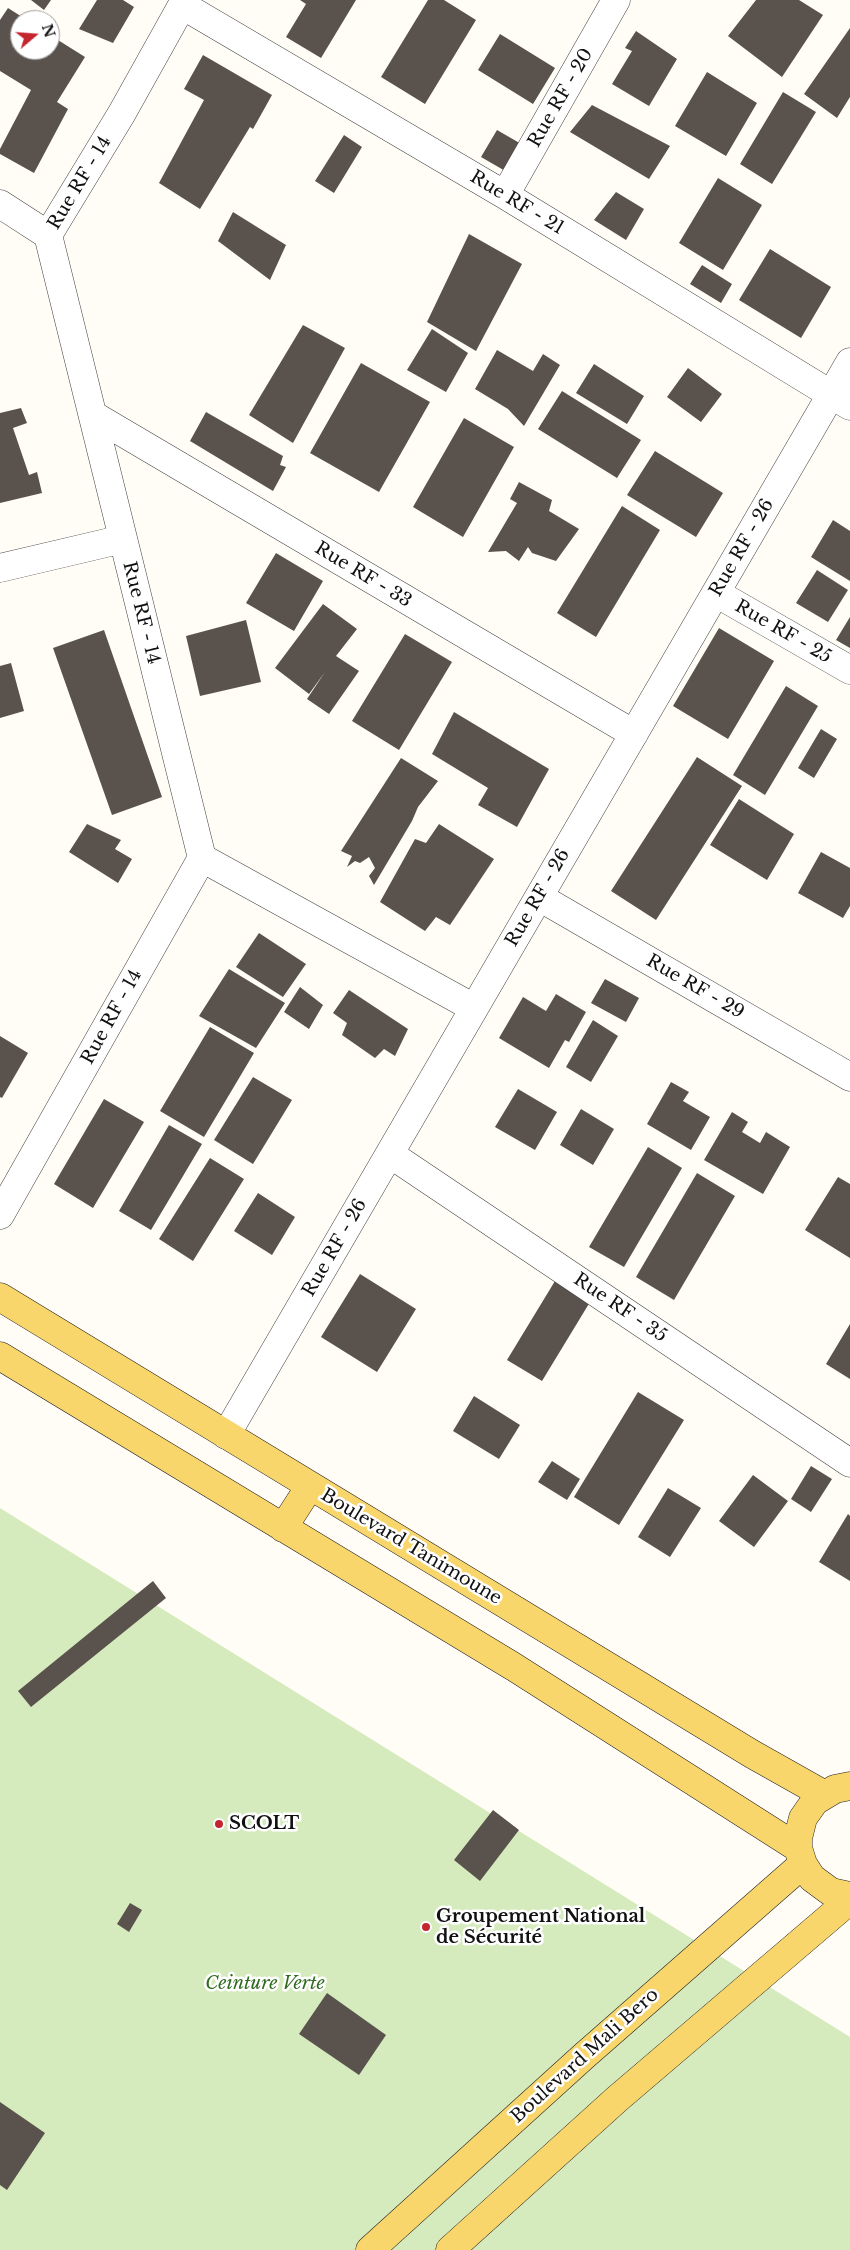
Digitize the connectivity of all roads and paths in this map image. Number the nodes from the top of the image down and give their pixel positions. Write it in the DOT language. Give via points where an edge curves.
graph roads {
  1 [pos="616,0"];
  2 [pos="184,3"];
  3 [pos="505,195"];
  4 [pos="0,204"];
  5 [pos="48,235"];
  6 [pos="850,362"];
  7 [pos="840,400"];
  8 [pos="93,415"];
  9 [pos="123,539"];
  10 [pos="0,568"];
  11 [pos="716,593"];
  12 [pos="850,670"];
  13 [pos="634,734"];
  14 [pos="202,858"];
  15 [pos="539,896"];
  16 [pos="474,1008"];
  17 [pos="850,1077"];
  18 [pos="390,1154"];
  19 [pos="0,1215"];
  20 [pos="0,1297"];
  21 [pos="0,1356"];
  22 [pos="226,1434"];
  23 [pos="850,1463"];
  24 [pos="310,1486"];
  25 [pos="284,1528"];
  26 [pos="850,1786"];
  27 [pos="823,1794"];
  28 [pos="800,1856"];
  29 [pos="850,1896"];
  30 [pos="850,1900"];
  31 [pos="370,2250"];
  32 [pos="450,2250"];
  1 -- 3 [label="street, Rue RF - 20"];
  2 -- 3 [label="street, Rue RF - 21"];
  2 -- 5 [label="street, Rue RF - 14" via="122,114"];
  3 -- 7 [label="street, Rue RF - 21"];
  4 -- 5 [label="street"];
  5 -- 8 [label="street, Rue RF - 14"];
  6 -- 7 [label="street, Rue RF - 26"];
  7 -- 11 [label="street, Rue RF - 26"];
  8 -- 9 [label="street, Rue RF - 14"];
  8 -- 13 [label="street, Rue RF - 33"];
  9 -- 10 [label="street"];
  9 -- 14 [label="street, Rue RF - 14"];
  11 -- 12 [label="street, Rue RF - 25"];
  11 -- 13 [label="street, Rue RF - 26"];
  13 -- 15 [label="street, Rue RF - 26"];
  14 -- 16 [label="street"];
  14 -- 19 [label="street, Rue RF - 14"];
  15 -- 16 [label="street, Rue RF - 26"];
  15 -- 17 [label="street, Rue RF - 29"];
  16 -- 18 [label="street, Rue RF - 26"];
  18 -- 22 [label="street, Rue RF - 26"];
  18 -- 23 [label="street, Rue RF - 35"];
  20 -- 22 [label="main road, Boulevard Tanimoune"];
  21 -- 25 [label="main road"];
  22 -- 24 [label="main road, Boulevard Tanimoune"];
  24 -- 25 [label="main road"];
  24 -- 27 [label="main road, Boulevard Tanimoune"];
  25 -- 28 [label="main road" via="514,1667"];
  26 -- 27 [label="main road"];
  27 -- 28 [label="main road" via="803,1818 798,1838"];
  28 -- 29 [label="main road" via="812,1878 824,1888"];
  28 -- 31 [label="main road, Boulevard Mali Bero"];
  30 -- 32 [label="main road" via="617,2099"];
}
